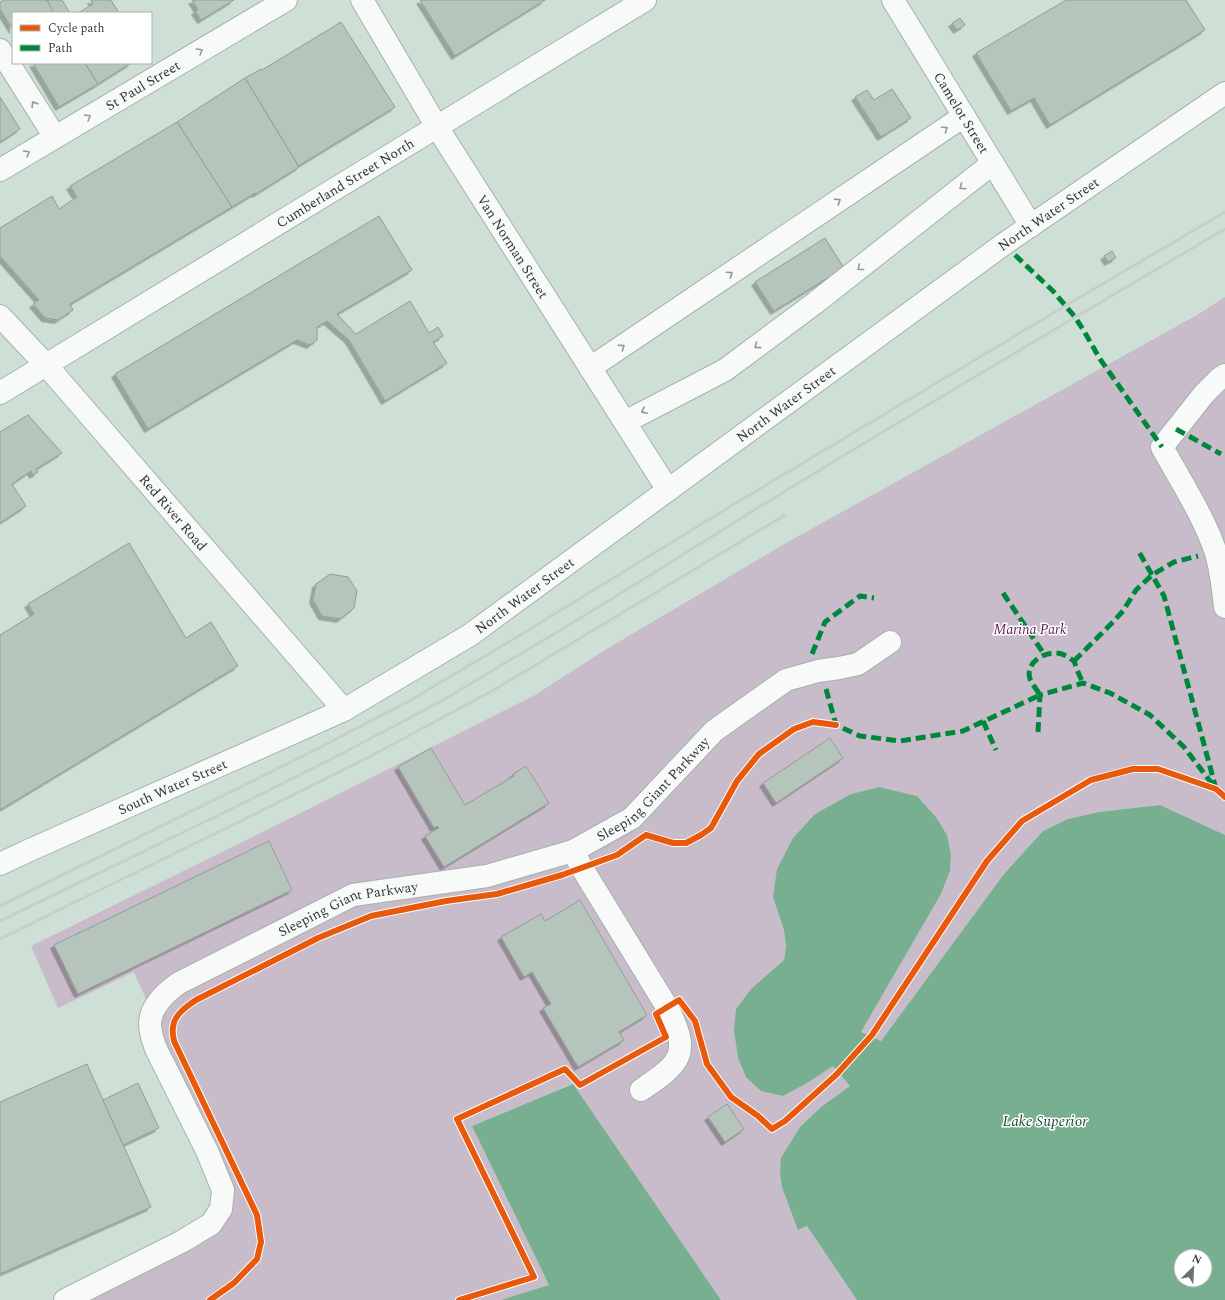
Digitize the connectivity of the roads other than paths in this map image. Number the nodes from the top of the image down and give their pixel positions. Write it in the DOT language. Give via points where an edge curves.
graph roads {
  1 [pos="286,0"];
  2 [pos="362,0"];
  3 [pos="645,0"];
  4 [pos="893,0"];
  5 [pos="0,50"];
  6 [pos="1225,93"];
  7 [pos="964,116"];
  8 [pos="437,127"];
  9 [pos="54,137"];
  10 [pos="993,163"];
  11 [pos="0,170"];
  12 [pos="1031,226"];
  13 [pos="0,316"];
  14 [pos="47,366"];
  15 [pos="590,368"];
  16 [pos="1225,375"];
  17 [pos="0,393"];
  18 [pos="625,422"];
  19 [pos="668,490"];
  20 [pos="1225,608"];
  21 [pos="890,642"];
  22 [pos="344,710"];
  23 [pos="573,851"];
  24 [pos="0,864"];
  25 [pos="641,1090"];
  26 [pos="65,1300"];
  9 -- 1 [label="street, St Paul Street, one-way"];
  2 -- 8 [label="street, Van Norman Street"];
  3 -- 8 [label="street, Cumberland Street North"];
  4 -- 7 [label="street, Camelot Street"];
  9 -- 5 [label="street, one-way"];
  6 -- 12 [label="street, North Water Street"];
  7 -- 10 [label="street, Camelot Street"];
  15 -- 7 [label="street, one-way"];
  8 -- 14 [label="street, Cumberland Street North"];
  8 -- 15 [label="street, Van Norman Street"];
  11 -- 9 [label="street, St Paul Street, one-way"];
  10 -- 12 [label="street, Camelot Street"];
  10 -- 18 [label="street, one-way" via="725,370"];
  12 -- 19 [label="street, North Water Street"];
  13 -- 14 [label="street, Red River Road"];
  14 -- 17 [label="street, Cumberland Street North"];
  14 -- 22 [label="street, Red River Road"];
  15 -- 18 [label="street, Van Norman Street"];
  16 -- 20 [label="street" via="1204,394 1162,447 1215,551"];
  18 -- 19 [label="street, Van Norman Street"];
  19 -- 22 [label="street, North Water Street" via="470,635"];
  21 -- 23 [label="street, Sleeping Giant Parkway" via="858,664 786,680 714,731 632,818"];
  22 -- 24 [label="street, South Water Street"];
  23 -- 25 [label="street" via="676,1023 681,1043 676,1060 666,1074"];
  23 -- 26 [label="street, Sleeping Giant Parkway" via="487,876 353,895 169,989 152,1014 152,1037 223,1190 221,1209 211,1224 205,1228"];
}
